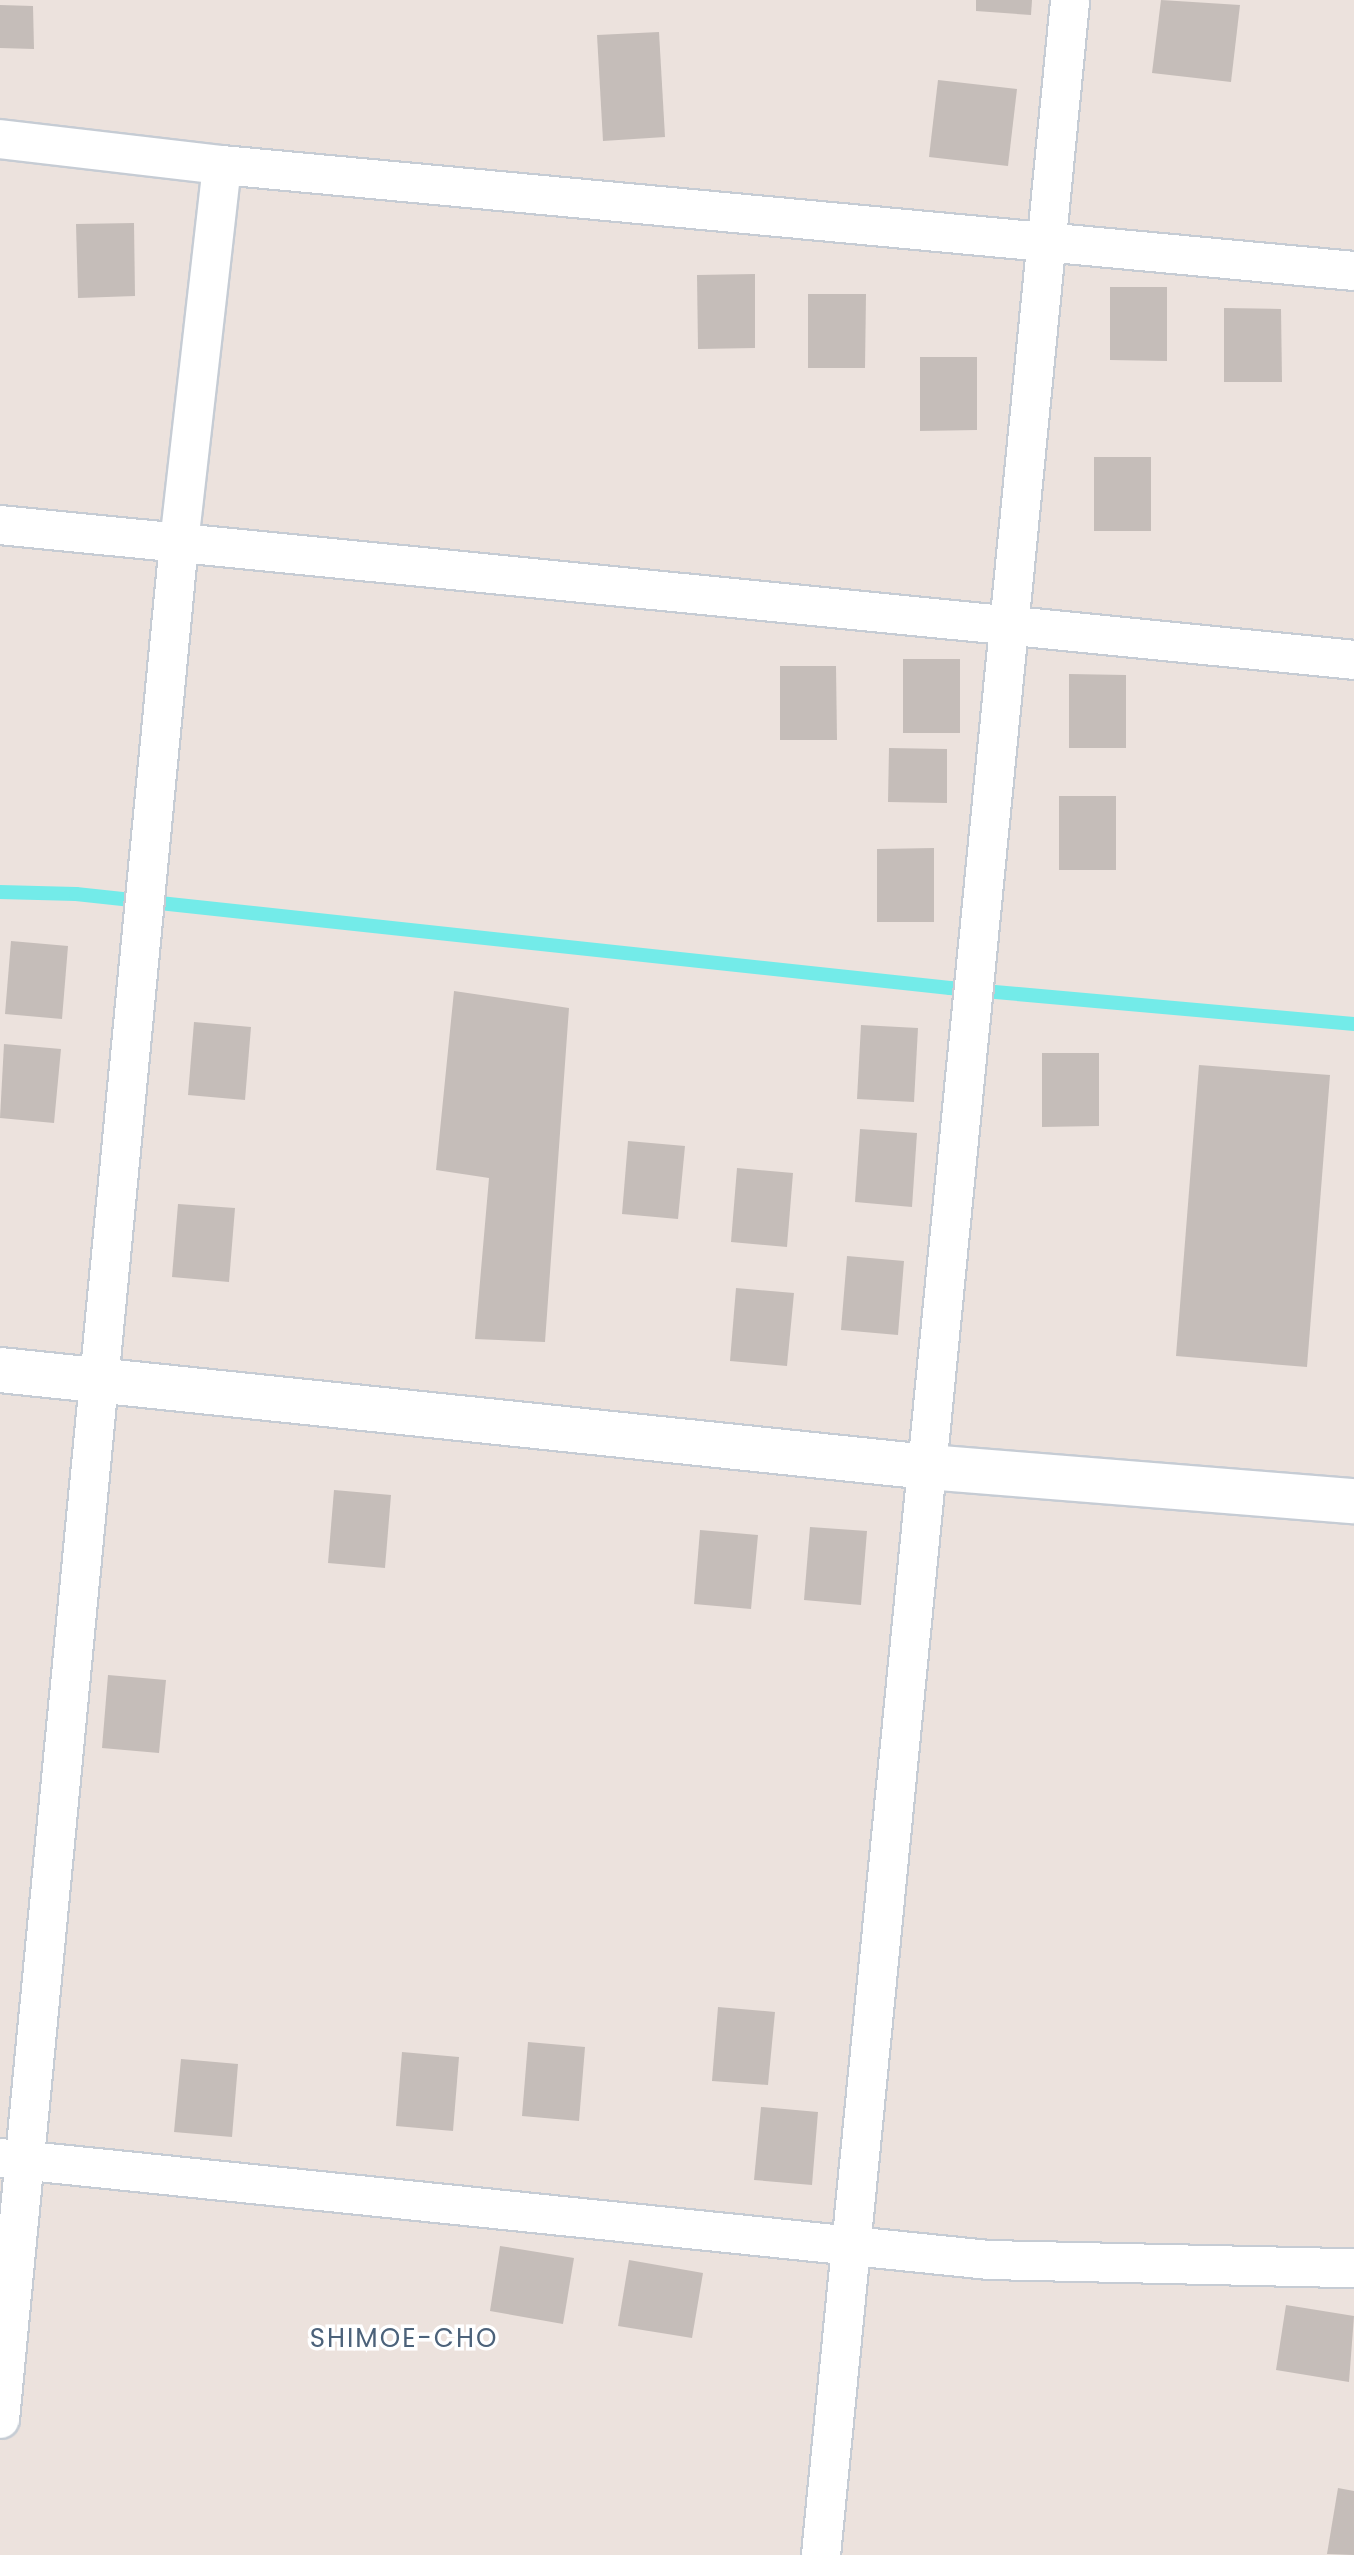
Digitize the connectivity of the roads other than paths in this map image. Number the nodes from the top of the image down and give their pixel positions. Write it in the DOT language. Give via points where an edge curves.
graph roads {
  1 [pos="1070,0"];
  2 [pos="0,139"];
  3 [pos="222,165"];
  4 [pos="1043,240"];
  5 [pos="1354,271"];
  6 [pos="0,525"];
  7 [pos="179,543"];
  8 [pos="1006,624"];
  9 [pos="1354,660"];
  10 [pos="0,1370"];
  11 [pos="99,1379"];
  12 [pos="928,1467"];
  13 [pos="1354,1501"];
  14 [pos="11,2159"];
  15 [pos="851,2242"];
  16 [pos="1354,2268"];
  17 [pos="0,2419"];
  18 [pos="821,2555"];
  1 -- 4 [label="street"];
  2 -- 3 [label="street"];
  3 -- 4 [label="street"];
  3 -- 7 [label="street"];
  4 -- 5 [label="street"];
  4 -- 8 [label="street"];
  6 -- 7 [label="street"];
  7 -- 8 [label="street"];
  7 -- 11 [label="street"];
  8 -- 9 [label="street"];
  8 -- 12 [label="street"];
  10 -- 11 [label="street"];
  11 -- 12 [label="street"];
  11 -- 14 [label="street"];
  12 -- 13 [label="street"];
  12 -- 15 [label="street"];
  14 -- 15 [label="street"];
  14 -- 17 [label="street"];
  15 -- 16 [label="street" via="989,2260"];
  15 -- 18 [label="street"];
}
